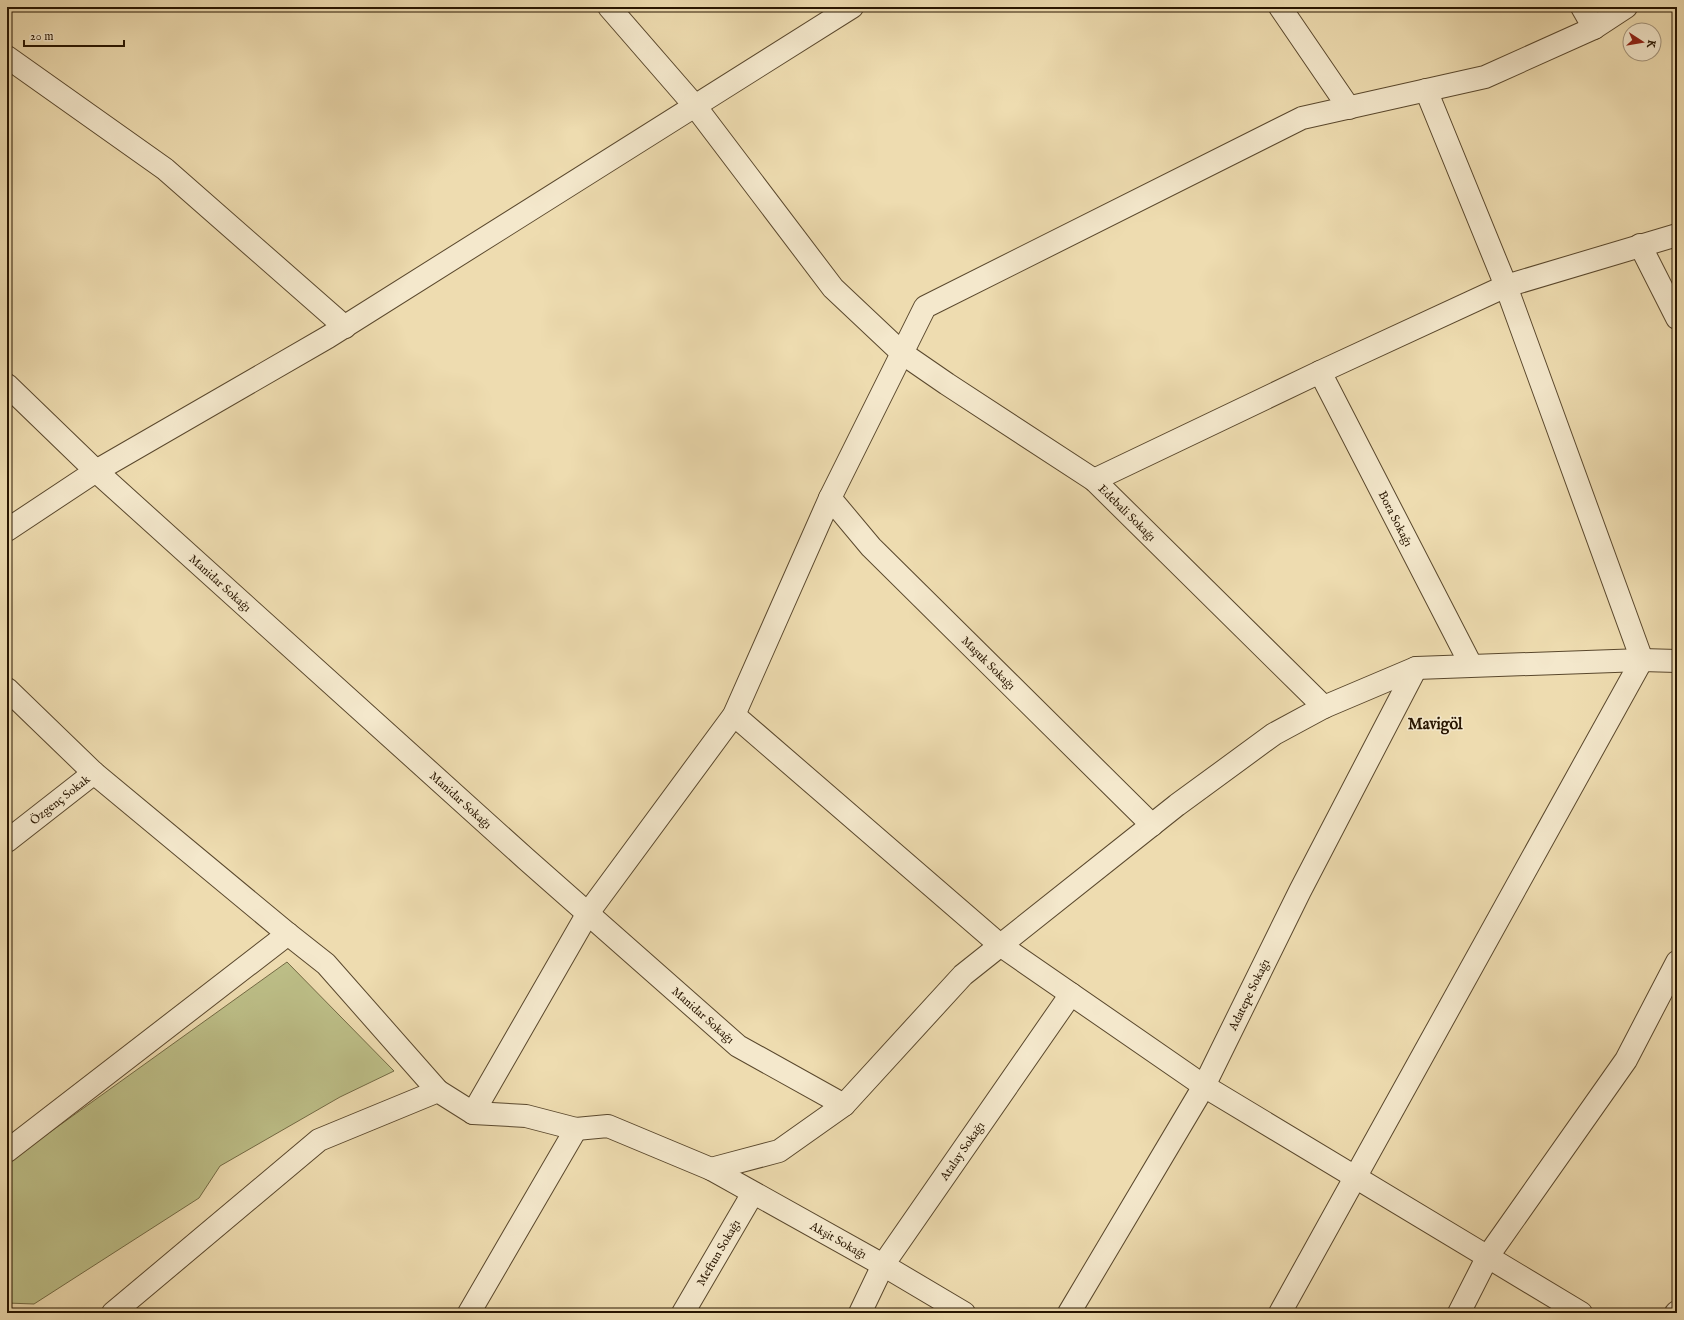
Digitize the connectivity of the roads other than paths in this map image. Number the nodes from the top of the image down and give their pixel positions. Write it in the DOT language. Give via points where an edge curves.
graph roads {
  1 [pos="609,7"];
  2 [pos="852,7"];
  3 [pos="1280,7"];
  4 [pos="1582,7"];
  5 [pos="1626,7"];
  6 [pos="1594,28"];
  7 [pos="7,57"];
  8 [pos="1426,90"];
  9 [pos="695,106"];
  10 [pos="1349,108"];
  11 [pos="1677,235"];
  12 [pos="1640,245"];
  13 [pos="1506,286"];
  14 [pos="1677,318"];
  15 [pos="345,327"];
  16 [pos="902,354"];
  17 [pos="1320,372"];
  18 [pos="7,385"];
  19 [pos="96,471"];
  20 [pos="1094,480"];
  21 [pos="830,498"];
  22 [pos="7,530"];
  23 [pos="1642,660"];
  24 [pos="1677,661"];
  25 [pos="1471,665"];
  26 [pos="1416,668"];
  27 [pos="7,689"];
  28 [pos="1324,707"];
  29 [pos="734,715"];
  30 [pos="94,772"];
  31 [pos="1152,825"];
  32 [pos="7,841"];
  33 [pos="588,913"];
  34 [pos="288,934"];
  35 [pos="1000,945"];
  36 [pos="1677,962"];
  37 [pos="1071,994"];
  38 [pos="1204,1086"];
  39 [pos="438,1091"];
  40 [pos="844,1105"];
  41 [pos="473,1113"];
  42 [pos="576,1129"];
  43 [pos="7,1151"];
  44 [pos="712,1169"];
  45 [pos="1356,1177"];
  46 [pos="754,1193"];
  47 [pos="1488,1256"];
  48 [pos="883,1265"];
  49 [pos="113,1313"];
  50 [pos="469,1313"];
  51 [pos="683,1313"];
  52 [pos="860,1313"];
  53 [pos="964,1313"];
  54 [pos="1069,1313"];
  55 [pos="1280,1313"];
  56 [pos="1459,1313"];
  57 [pos="1581,1313"];
  1 -- 9 [label="street, Edebali Sokağı"];
  2 -- 9 [label="street"];
  3 -- 10 [label="street"];
  4 -- 6 [label="street"];
  5 -- 6 [label="street"];
  6 -- 8 [label="street" via="1485,77"];
  7 -- 15 [label="street" via="166,170"];
  8 -- 10 [label="street"];
  8 -- 13 [label="street"];
  9 -- 15 [label="street"];
  9 -- 16 [label="street, Edebali Sokağı" via="833,288"];
  10 -- 16 [label="street" via="1302,118 925,306"];
  11 -- 12 [label="street"];
  12 -- 13 [label="street"];
  12 -- 14 [label="street"];
  13 -- 17 [label="street"];
  13 -- 23 [label="street"];
  15 -- 19 [label="street"];
  16 -- 20 [label="street, Edebali Sokağı"];
  16 -- 21 [label="street"];
  17 -- 20 [label="street"];
  17 -- 25 [label="street, Bora Sokağı"];
  18 -- 19 [label="street, Manidar Sokağı"];
  19 -- 22 [label="street"];
  19 -- 33 [label="street, Manidar Sokağı"];
  20 -- 28 [label="street, Edebali Sokağı"];
  21 -- 29 [label="street"];
  21 -- 31 [label="street, Maşuk Sokağı" via="871,547"];
  23 -- 24 [label="street"];
  23 -- 25 [label="street"];
  23 -- 45 [label="street"];
  25 -- 26 [label="street"];
  26 -- 28 [label="street"];
  26 -- 38 [label="street, Adatepe Sokağı" via="1300,891"];
  27 -- 30 [label="street"];
  28 -- 31 [label="street" via="1274,734"];
  29 -- 33 [label="street"];
  29 -- 35 [label="street"];
  30 -- 32 [label="street, Özgenç Sokak"];
  30 -- 34 [label="street"];
  31 -- 35 [label="street"];
  33 -- 40 [label="street, Manidar Sokağı" via="738,1046"];
  33 -- 41 [label="street"];
  34 -- 39 [label="street" via="326,964"];
  34 -- 43 [label="street"];
  35 -- 37 [label="street"];
  35 -- 40 [label="street" via="963,975"];
  36 -- 47 [label="street" via="1626,1060"];
  37 -- 38 [label="street"];
  37 -- 48 [label="street, Atalay Sokağı"];
  38 -- 45 [label="street"];
  38 -- 54 [label="street, Adatepe Sokağı"];
  39 -- 41 [label="street"];
  39 -- 49 [label="street" via="319,1140"];
  40 -- 44 [label="street" via="779,1152"];
  41 -- 42 [label="street, Akşit Sokağı" via="526,1116"];
  42 -- 44 [label="street, Akşit Sokağı" via="608,1126"];
  42 -- 50 [label="street"];
  44 -- 46 [label="street, Akşit Sokağı"];
  45 -- 47 [label="street"];
  45 -- 55 [label="street"];
  46 -- 48 [label="street, Akşit Sokağı"];
  46 -- 51 [label="street, Meftun Sokağı"];
  47 -- 56 [label="street"];
  47 -- 57 [label="street"];
  48 -- 52 [label="street, Atalay Sokağı"];
  48 -- 53 [label="street, Akşit Sokağı"];
}
